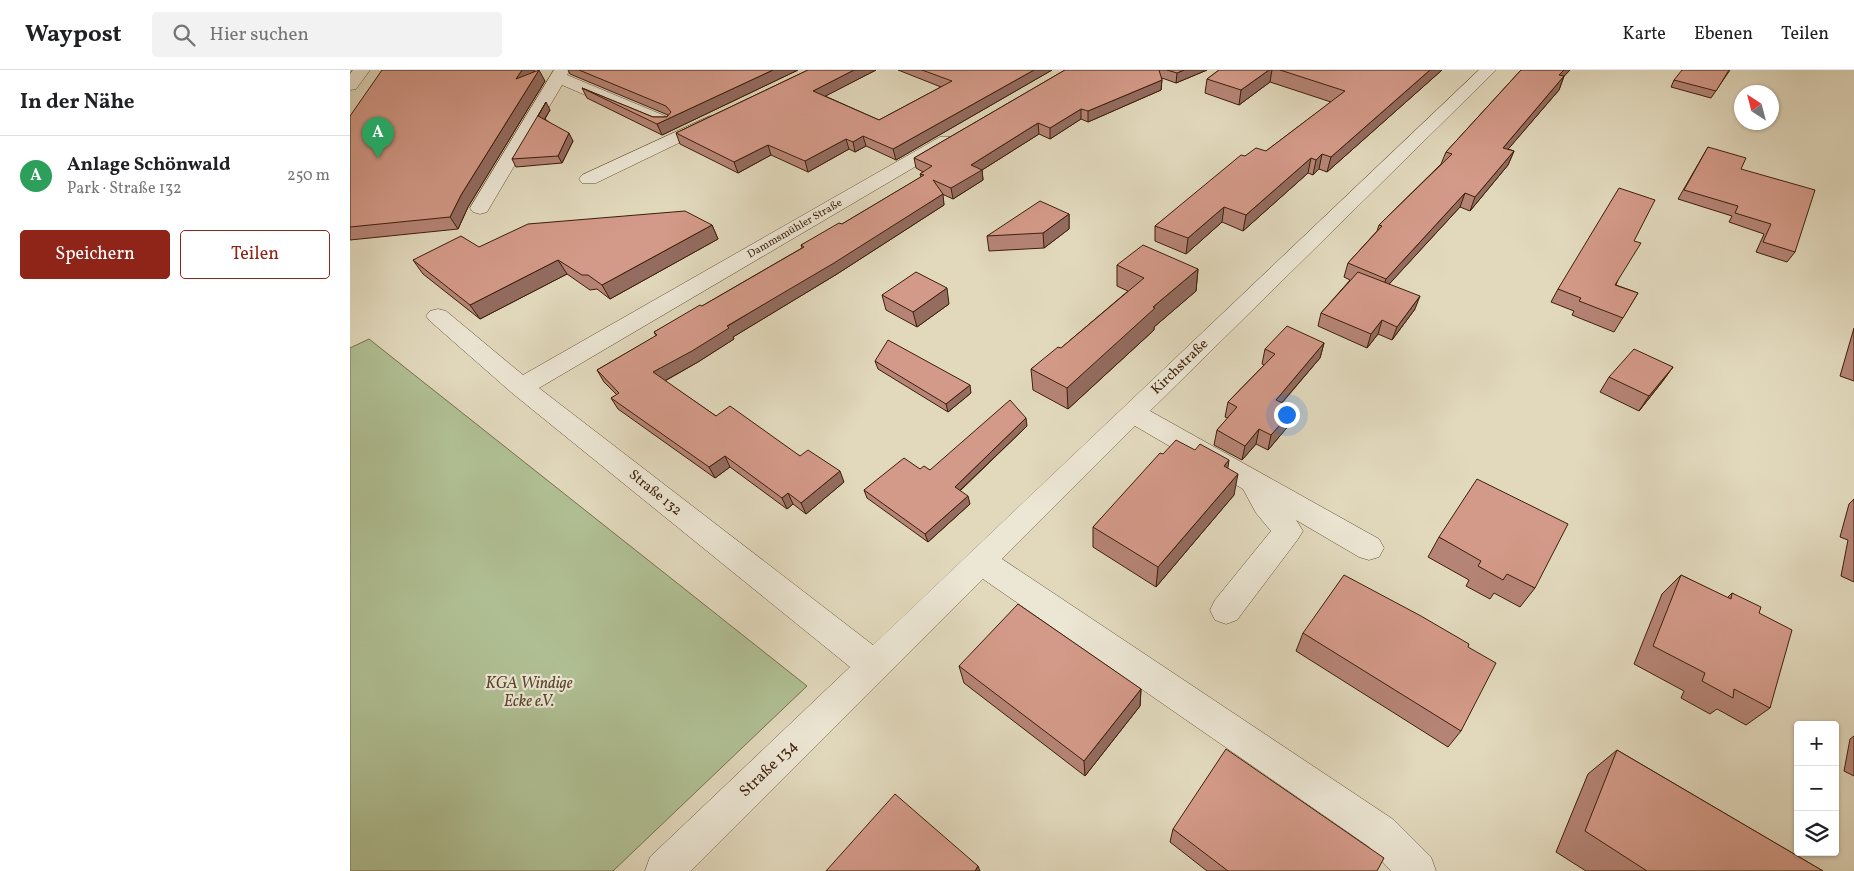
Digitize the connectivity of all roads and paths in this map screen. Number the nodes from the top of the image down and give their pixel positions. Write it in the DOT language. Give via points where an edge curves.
graph roads {
  1 [pos="362,70"];
  2 [pos="1488,70"];
  3 [pos="560,74"];
  4 [pos="350,85"];
  5 [pos="728,112"];
  6 [pos="664,122"];
  7 [pos="958,134"];
  8 [pos="590,179"];
  9 [pos="480,208"];
  10 [pos="438,316"];
  11 [pos="521,387"];
  12 [pos="1133,413"];
  13 [pos="1253,482"];
  14 [pos="1369,548"];
  15 [pos="982,562"];
  16 [pos="1226,610"];
  17 [pos="874,666"];
  18 [pos="664,871"];
  19 [pos="1417,871"];
  1 -- 4 [label="street"];
  2 -- 12 [label="street, Kirchstraße"];
  3 -- 6 [label="street"];
  3 -- 9 [label="street"];
  5 -- 8 [label="street"];
  7 -- 11 [label="street, Dammsmühler Straße"];
  10 -- 11 [label="street, Straße 132"];
  11 -- 17 [label="street, Straße 132"];
  12 -- 13 [label="street"];
  12 -- 15 [label="street, Kirchstraße"];
  13 -- 14 [label="street"];
  13 -- 16 [label="street" via="1266,505 1288,531"];
  15 -- 17 [label="street, Kirchstraße"];
  15 -- 19 [label="street" via="1381,833"];
  17 -- 18 [label="street, Straße 134"];
}
